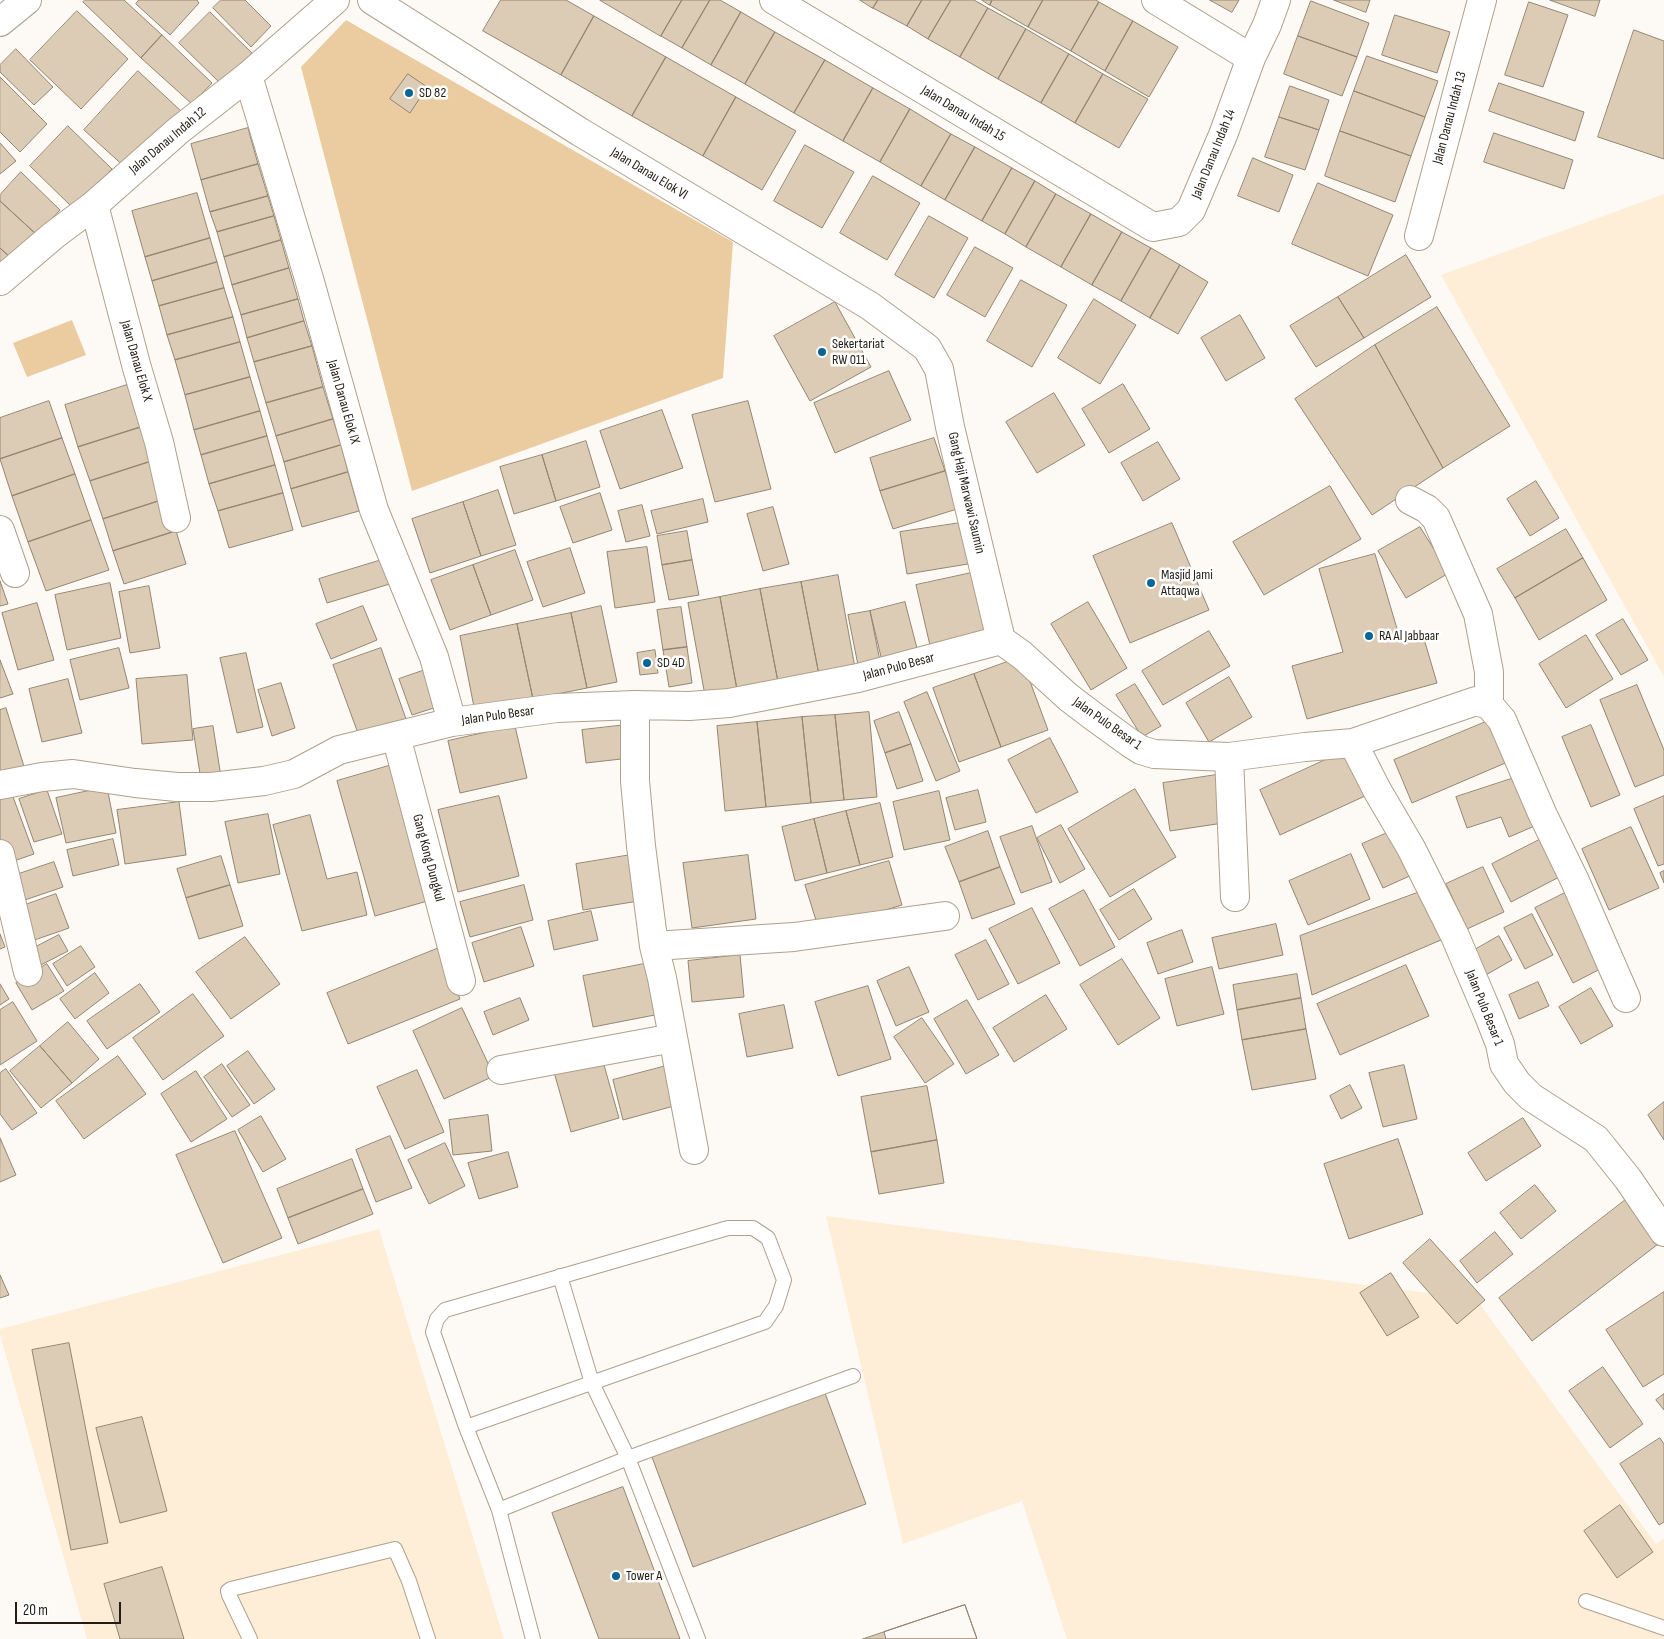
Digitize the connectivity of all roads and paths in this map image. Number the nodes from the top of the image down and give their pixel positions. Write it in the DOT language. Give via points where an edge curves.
graph roads {
  1 [pos="27,0"];
  2 [pos="334,0"];
  3 [pos="372,0"];
  4 [pos="774,0"];
  5 [pos="1156,0"];
  6 [pos="1276,0"];
  7 [pos="1482,0"];
  8 [pos="0,22"];
  9 [pos="1251,58"];
  10 [pos="248,76"];
  11 [pos="94,205"];
  12 [pos="1153,227"];
  13 [pos="1419,236"];
  14 [pos="0,281"];
  15 [pos="927,348"];
  16 [pos="1410,500"];
  17 [pos="176,518"];
  18 [pos="0,530"];
  19 [pos="14,573"];
  20 [pos="1001,640"];
  21 [pos="635,704"];
  22 [pos="1489,705"];
  23 [pos="452,722"];
  24 [pos="396,736"];
  25 [pos="1353,743"];
  26 [pos="1229,757"];
  27 [pos="0,785"];
  28 [pos="0,854"];
  29 [pos="1235,897"];
  30 [pos="945,916"];
  31 [pos="654,946"];
  32 [pos="28,972"];
  33 [pos="461,981"];
  34 [pos="1626,998"];
  35 [pos="673,1038"];
  36 [pos="501,1070"];
  37 [pos="694,1150"];
  38 [pos="1664,1232"];
  39 [pos="560,1276"];
  40 [pos="853,1376"];
  41 [pos="592,1383"];
  42 [pos="466,1427"];
  43 [pos="628,1458"];
  44 [pos="499,1510"];
  45 [pos="1586,1601"];
  46 [pos="1664,1628"];
  47 [pos="250,1639"];
  48 [pos="428,1639"];
  49 [pos="533,1639"];
  50 [pos="698,1639"];
  1 -- 8 [label="street"];
  2 -- 10 [label="street, Jalan Danau Indah 12"];
  3 -- 15 [label="street, Jalan Danau Elok VI" via="580,132 870,306"];
  4 -- 12 [label="street, Jalan Danau Indah 15"];
  5 -- 9 [label="street"];
  6 -- 9 [label="street, Jalan Danau Indah 14"];
  7 -- 13 [label="street, Jalan Danau Indah 13"];
  9 -- 12 [label="street, Jalan Danau Indah 14" via="1191,210 1179,222"];
  10 -- 11 [label="street, Jalan Danau Indah 12" via="179,130"];
  10 -- 23 [label="street, Jalan Danau Elok IX" via="374,510 434,657"];
  11 -- 14 [label="street, Jalan Danau Indah 12" via="54,234"];
  11 -- 17 [label="street, Jalan Danau Elok X" via="159,442"];
  15 -- 20 [label="street, Gang Haji Marwawi Saumin" via="939,369 960,473"];
  16 -- 22 [label="street" via="1436,518 1478,614 1489,672"];
  18 -- 19 [label="street"];
  20 -- 21 [label="street, Jalan Pulo Besar" via="788,693 706,705"];
  20 -- 26 [label="street, Jalan Pulo Besar 1" via="1068,697 1141,750 1154,754"];
  21 -- 23 [label="street, Jalan Pulo Besar" via="556,708"];
  21 -- 31 [label="street" via="635,781"];
  22 -- 25 [label="street, Jalan Pulo Besar 1" via="1476,701"];
  22 -- 34 [label="street" via="1502,720"];
  23 -- 24 [label="street, Jalan Pulo Besar"];
  24 -- 27 [label="street, Jalan Pulo Besar" via="339,750 294,774 264,782 177,787 73,774 42,776"];
  24 -- 33 [label="street, Gang Kong Dungkul"];
  25 -- 26 [label="street, Jalan Pulo Besar 1"];
  25 -- 38 [label="street, Jalan Pulo Besar 1" via="1455,936 1500,1044 1504,1064 1531,1097 1596,1139"];
  26 -- 29 [label="street"];
  28 -- 32 [label="street"];
  30 -- 31 [label="street" via="794,937"];
  31 -- 35 [label="street"];
  35 -- 36 [label="street"];
  35 -- 37 [label="street"];
  39 -- 41 [label="lane"];
  39 -- 41 [label="lane" via="728,1228 753,1228 768,1238 784,1280 776,1306 765,1322"];
  39 -- 42 [label="lane" via="445,1310 436,1318 433,1332"];
  40 -- 43 [label="lane"];
  41 -- 42 [label="lane"];
  41 -- 43 [label="lane"];
  42 -- 44 [label="lane"];
  43 -- 44 [label="lane"];
  43 -- 50 [label="lane"];
  44 -- 49 [label="lane"];
  45 -- 46 [label="lane"];
  47 -- 48 [label="lane" via="229,1595 231,1589 395,1549"];
}
